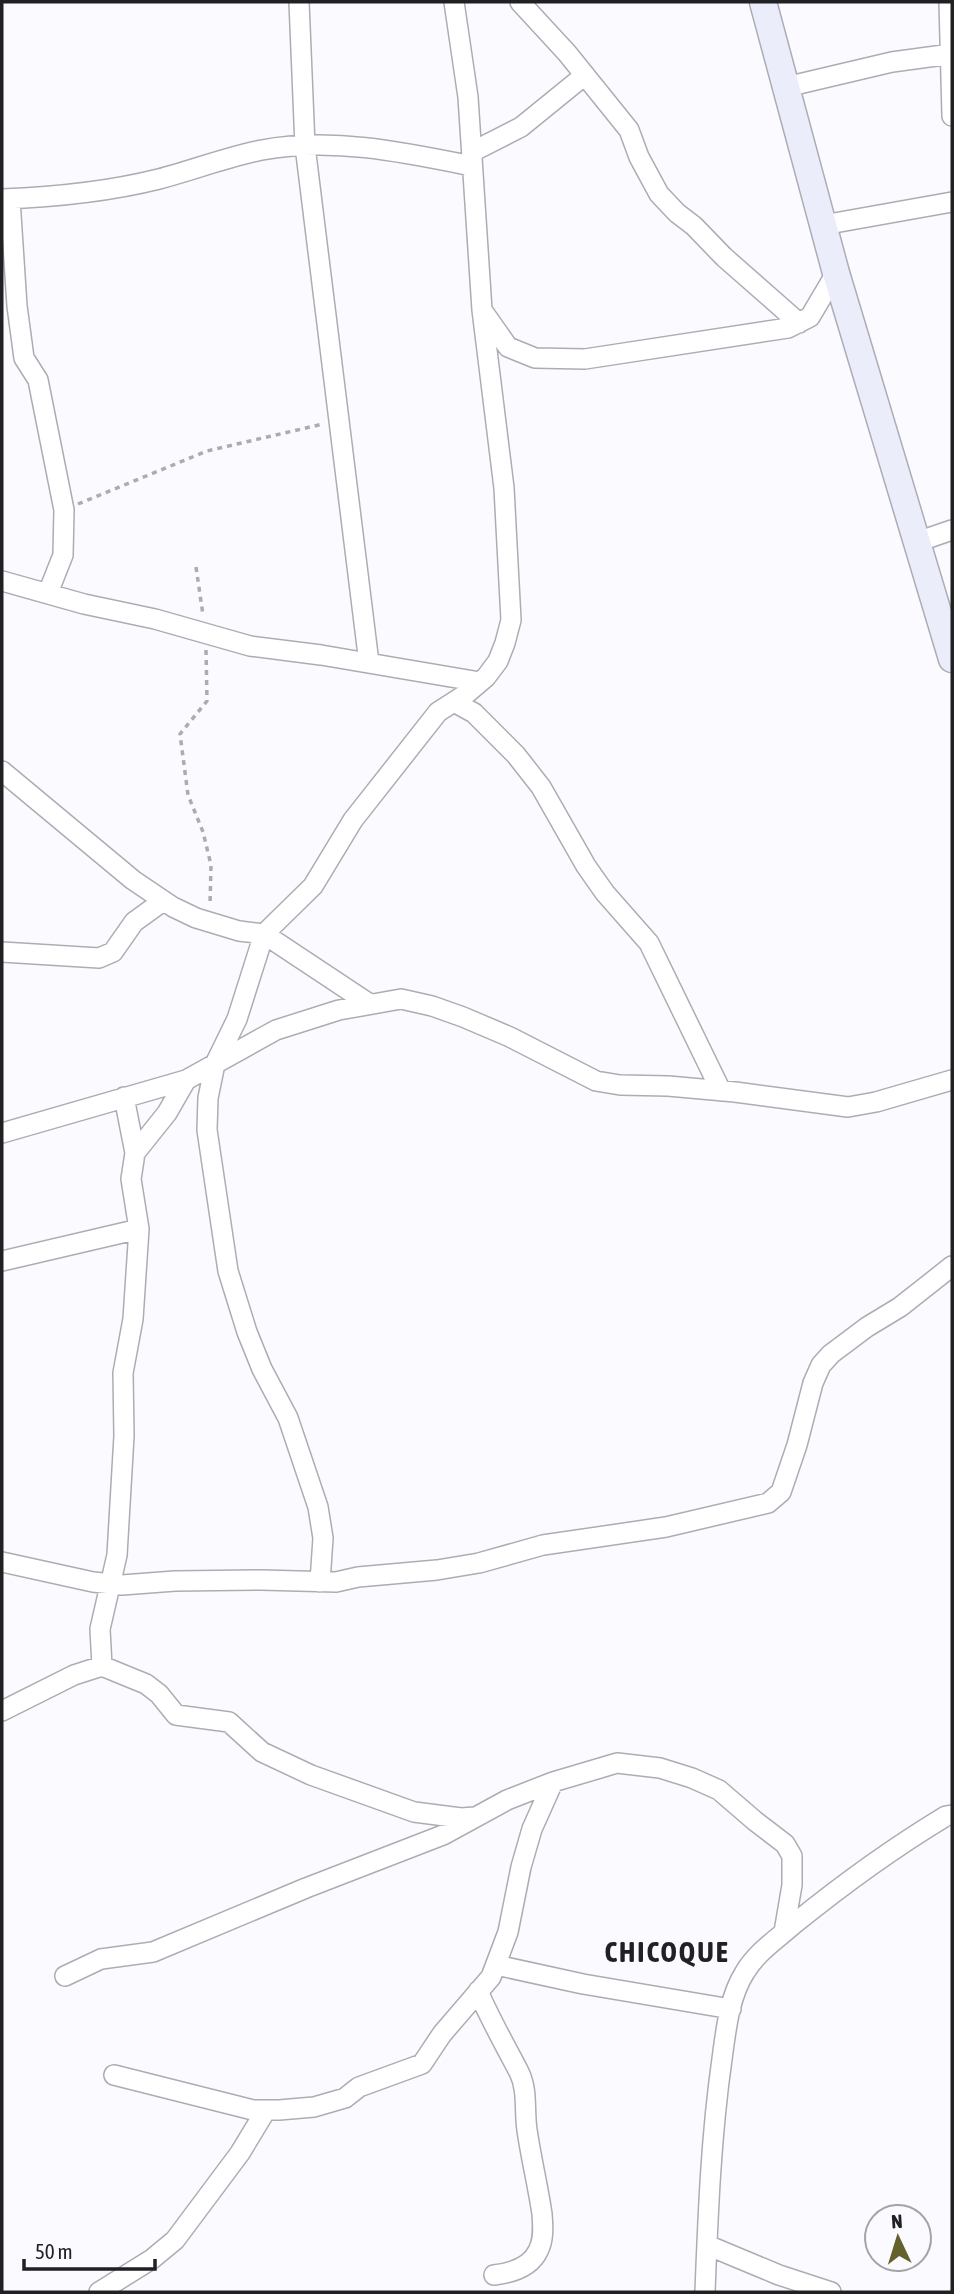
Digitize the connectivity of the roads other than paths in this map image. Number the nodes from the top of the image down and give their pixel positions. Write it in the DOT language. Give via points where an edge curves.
graph roads {
  1 [pos="299,2"];
  2 [pos="454,2"];
  3 [pos="520,2"];
  4 [pos="763,2"];
  5 [pos="949,2"];
  6 [pos="951,54"];
  7 [pos="585,75"];
  8 [pos="786,88"];
  9 [pos="952,116"];
  10 [pos="305,146"];
  11 [pos="472,159"];
  12 [pos="6,199"];
  13 [pos="952,202"];
  14 [pos="823,225"];
  15 [pos="836,273"];
  16 [pos="482,310"];
  17 [pos="799,323"];
  18 [pos="952,530"];
  19 [pos="917,542"];
  20 [pos="2,581"];
  21 [pos="48,593"];
  22 [pos="952,659"];
  23 [pos="369,663"];
  24 [pos="480,682"];
  25 [pos="454,702"];
  26 [pos="2,771"];
  27 [pos="163,901"];
  28 [pos="264,934"];
  29 [pos="2,952"];
  30 [pos="368,1003"];
  31 [pos="215,1064"];
  32 [pos="186,1080"];
  33 [pos="952,1080"];
  34 [pos="721,1091"];
  35 [pos="124,1097"];
  36 [pos="2,1133"];
  37 [pos="135,1153"];
  38 [pos="139,1229"];
  39 [pos="2,1261"];
  40 [pos="952,1266"];
  41 [pos="2,1562"];
  42 [pos="320,1582"];
  43 [pos="109,1584"];
  44 [pos="102,1666"];
  45 [pos="2,1710"];
  46 [pos="553,1782"];
  47 [pos="952,1815"];
  48 [pos="475,1817"];
  49 [pos="785,1932"];
  50 [pos="496,1965"];
  51 [pos="65,1976"];
  52 [pos="478,1990"];
  53 [pos="731,2009"];
  54 [pos="114,2075"];
  55 [pos="266,2110"];
  56 [pos="707,2245"];
  57 [pos="494,2275"];
  58 [pos="99,2292"];
  59 [pos="705,2292"];
  60 [pos="831,2292"];
  1 -- 10 [label="street"];
  2 -- 11 [label="street"];
  3 -- 7 [label="street"];
  4 -- 8 [label="street"];
  5 -- 6 [label="street"];
  6 -- 8 [label="street" via="892,62"];
  6 -- 9 [label="street"];
  7 -- 11 [label="street" via="554,103"];
  7 -- 17 [label="street" via="629,130 659,194"];
  8 -- 14 [label="street"];
  10 -- 11 [label="street" via="368,147"];
  10 -- 12 [label="street" via="261,150 97,193"];
  10 -- 23 [label="street"];
  11 -- 16 [label="street"];
  12 -- 21 [label="street" via="24,358 38,380 64,510 63,555"];
  13 -- 14 [label="street"];
  14 -- 15 [label="street"];
  15 -- 17 [label="street" via="810,317"];
  15 -- 19 [label="street"];
  16 -- 17 [label="street" via="508,347 535,358 585,359"];
  16 -- 24 [label="street" via="504,488 511,620 498,660"];
  18 -- 19 [label="street"];
  19 -- 22 [label="street"];
  20 -- 21 [label="street"];
  21 -- 23 [label="street" via="250,646"];
  23 -- 24 [label="street"];
  24 -- 25 [label="street"];
  25 -- 28 [label="street" via="438,712 377,788 313,886"];
  25 -- 34 [label="street" via="474,713 516,755 541,787 592,875 649,943"];
  26 -- 27 [label="street"];
  27 -- 28 [label="street" via="196,918"];
  27 -- 29 [label="street" via="134,922 113,952 99,958"];
  28 -- 30 [label="street"];
  28 -- 31 [label="street" via="237,1019"];
  30 -- 31 [label="street" via="276,1030"];
  30 -- 34 [label="street" via="401,999 432,1006 510,1037 596,1081"];
  31 -- 32 [label="street"];
  31 -- 42 [label="street" via="207,1130 229,1272 247,1332 288,1418 318,1507 323,1538"];
  32 -- 35 [label="street"];
  32 -- 37 [label="street"];
  33 -- 34 [label="street" via="848,1107"];
  35 -- 36 [label="street"];
  35 -- 37 [label="street"];
  37 -- 38 [label="street" via="131,1179"];
  38 -- 39 [label="street"];
  38 -- 43 [label="street" via="133,1319 123,1373 117,1555"];
  40 -- 42 [label="street" via="821,1364 781,1492 768,1503 666,1527 543,1545 479,1563"];
  41 -- 43 [label="street"];
  42 -- 43 [label="street"];
  43 -- 44 [label="street" via="100,1629"];
  44 -- 45 [label="street"];
  44 -- 48 [label="street" via="146,1684 176,1715 229,1722 262,1752 311,1775 414,1812"];
  46 -- 48 [label="street"];
  46 -- 49 [label="street" via="617,1763 660,1768 719,1790 785,1844 792,1856"];
  46 -- 50 [label="street" via="532,1829"];
  47 -- 49 [label="street" via="913,1836"];
  48 -- 51 [label="street" via="443,1835 153,1952 101,1959"];
  49 -- 53 [label="street" via="761,1951 745,1972"];
  50 -- 52 [label="street"];
  50 -- 53 [label="street"];
  52 -- 55 [label="street" via="422,2064 359,2087 345,2098 314,2107"];
  52 -- 57 [label="street" via="525,2090 526,2127 542,2214 538,2252 510,2273"];
  53 -- 56 [label="street" via="715,2104"];
  54 -- 55 [label="street"];
  55 -- 58 [label="street" via="176,2240"];
  56 -- 59 [label="street"];
  56 -- 60 [label="street"];
}
